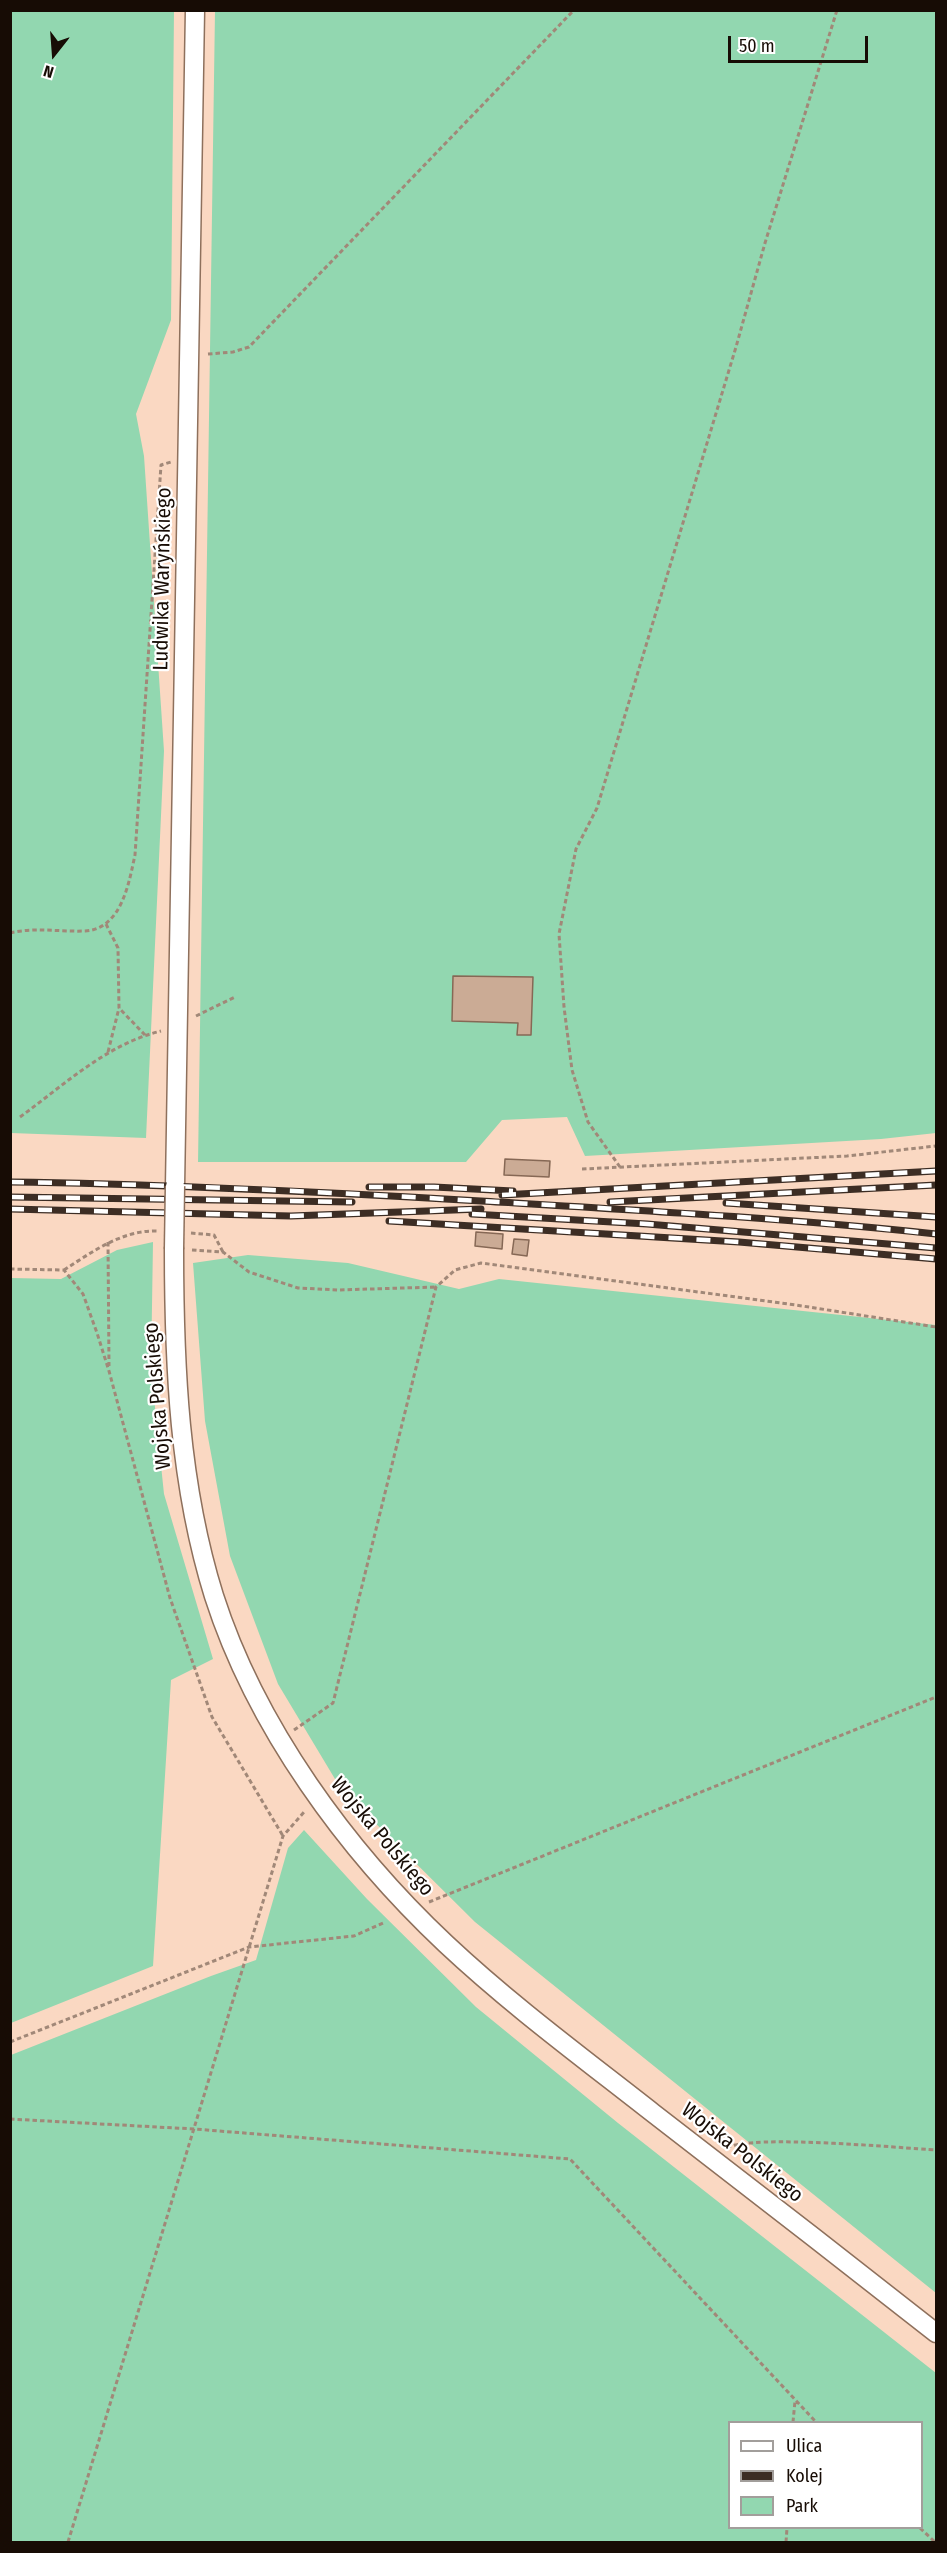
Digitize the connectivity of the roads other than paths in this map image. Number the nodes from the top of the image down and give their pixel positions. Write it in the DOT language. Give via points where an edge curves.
graph roads {
  1 [pos="195,10"];
  2 [pos="176,1149"];
  3 [pos="936,2333"];
  1 -- 2 [label="street, Ludwika Waryńskiego"];
  2 -- 3 [label="street, Wojska Polskiego, bridge" via="174,1338 180,1426 192,1501 214,1596 242,1666 317,1797 411,1910 476,1972"];
}
